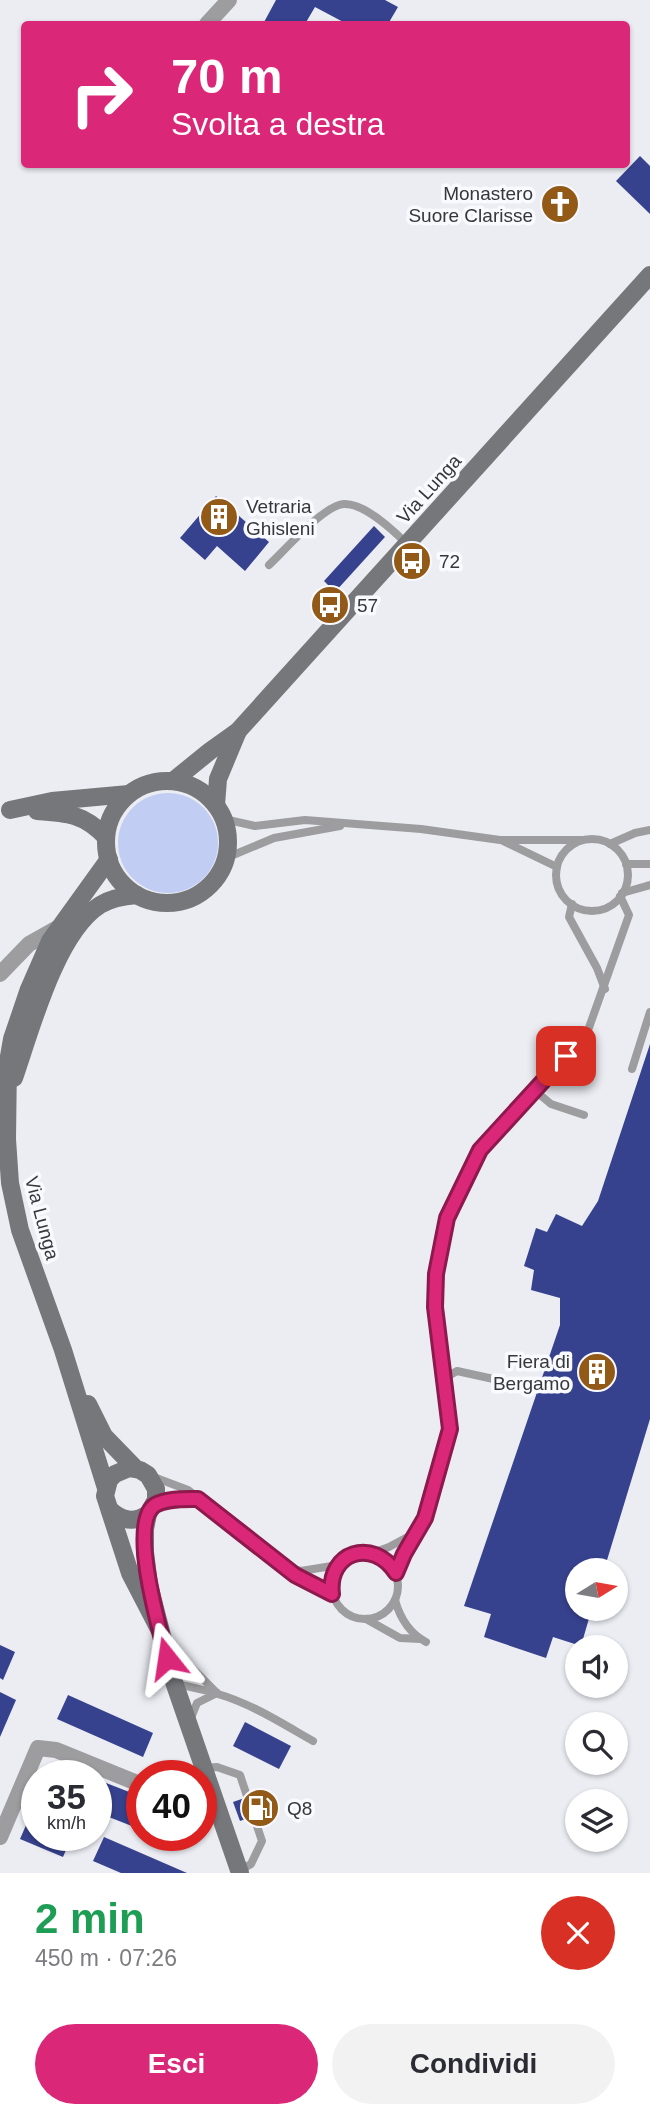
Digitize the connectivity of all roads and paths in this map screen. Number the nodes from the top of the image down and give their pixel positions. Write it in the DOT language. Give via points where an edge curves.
graph roads {
  1 [pos="229,0"];
  2 [pos="210,21"];
  3 [pos="650,275"];
  4 [pos="407,544"];
  5 [pos="270,565"];
  6 [pos="239,731"];
  7 [pos="173,781"];
  8 [pos="129,794"];
  9 [pos="5,810"];
  10 [pos="220,812"];
  11 [pos="356,824"];
  12 [pos="650,830"];
  13 [pos="106,837"];
  14 [pos="500,840"];
  15 [pos="582,840"];
  16 [pos="610,844"];
  17 [pos="226,858"];
  18 [pos="109,859"];
  19 [pos="626,864"];
  20 [pos="650,864"];
  21 [pos="557,867"];
  22 [pos="650,885"];
  23 [pos="137,895"];
  24 [pos="621,895"];
  25 [pos="572,904"];
  26 [pos="61,926"];
  27 [pos="18,956"];
  28 [pos="41,959"];
  29 [pos="0,974"];
  30 [pos="604,989"];
  31 [pos="650,1012"];
  32 [pos="632,1069"];
  33 [pos="534,1090"];
  34 [pos="9,1091"];
  35 [pos="584,1115"];
  36 [pos="62,1350"];
  37 [pos="445,1378"];
  38 [pos="498,1380"];
  39 [pos="142,1472"];
  40 [pos="106,1488"];
  41 [pos="198,1499"];
  42 [pos="110,1510"];
  43 [pos="151,1510"];
  44 [pos="419,1530"];
  45 [pos="373,1553"];
  46 [pos="338,1565"];
  47 [pos="286,1567"];
  48 [pos="396,1573"];
  49 [pos="332,1594"];
  50 [pos="395,1600"];
  51 [pos="366,1619"];
  52 [pos="160,1631"];
  53 [pos="174,1682"];
  54 [pos="217,1693"];
  55 [pos="189,1724"];
  56 [pos="313,1741"];
  57 [pos="201,1760"];
  58 [pos="217,1767"];
  59 [pos="126,1778"];
  60 [pos="217,1807"];
  61 [pos="0,1837"];
  62 [pos="239,1872"];
  1 -- 2 [label="street"];
  3 -- 4 [label="street, Via Lunga"];
  4 -- 5 [label="lane" via="367,511 344,504 323,513"];
  4 -- 6 [label="street, Via Lunga"];
  6 -- 7 [label="street, Via Lunga"];
  6 -- 10 [label="street, Via Lunga" via="218,779"];
  7 -- 8 [label="street, Via Lunga" via="146,785"];
  7 -- 10 [label="street" via="196,788"];
  8 -- 9 [label="street, Via Lunga"];
  8 -- 13 [label="street" via="115,810"];
  9 -- 13 [label="street" via="70,814 91,821"];
  10 -- 11 [label="lane" via="256,826 305,820"];
  10 -- 17 [label="street, Via Lunga" via="227,835"];
  11 -- 14 [label="lane"];
  11 -- 17 [label="lane" via="292,833"];
  12 -- 16 [label="lane"];
  13 -- 18 [label="street"];
  14 -- 15 [label="lane"];
  14 -- 21 [label="lane"];
  15 -- 16 [label="lane"];
  15 -- 21 [label="lane" via="566,850"];
  16 -- 19 [label="lane"];
  17 -- 23 [label="street, Via Lunga" via="216,878 191,898 161,902"];
  18 -- 23 [label="street" via="121,882"];
  18 -- 26 [label="street, Via Lunga"];
  19 -- 20 [label="lane"];
  19 -- 24 [label="lane"];
  21 -- 25 [label="lane" via="560,891"];
  22 -- 24 [label="lane"];
  23 -- 34 [label="street, Via Lunga" via="99,905 68,940"];
  24 -- 25 [label="lane" via="603,909"];
  24 -- 30 [label="lane" via="629,915"];
  25 -- 30 [label="lane" via="569,917"];
  26 -- 27 [label="street, Via Lunga" via="40,936"];
  26 -- 28 [label="street, Via Lunga"];
  27 -- 28 [label="street"];
  27 -- 29 [label="street, Via Lunga"];
  28 -- 34 [label="street, Via Lunga" via="12,1039"];
  30 -- 33 [label="lane" via="575,1052 556,1064"];
  31 -- 32 [label="lane"];
  33 -- 35 [label="lane" via="551,1104"];
  33 -- 37 [label="lane" via="480,1150 447,1218 435,1296"];
  34 -- 36 [label="street, Via Lunga" via="8,1162 14,1205"];
  36 -- 39 [label="street, Via Lunga" via="104,1436"];
  36 -- 40 [label="street, Via Lunga"];
  37 -- 38 [label="lane" via="457,1371"];
  37 -- 44 [label="lane" via="450,1429"];
  39 -- 40 [label="street" via="122,1470"];
  39 -- 41 [label="lane" via="188,1490"];
  39 -- 43 [label="street" via="156,1489"];
  40 -- 42 [label="street"];
  41 -- 43 [label="lane" via="180,1499"];
  41 -- 47 [label="lane"];
  42 -- 43 [label="street" via="132,1521"];
  42 -- 52 [label="street" via="130,1573"];
  43 -- 52 [label="street" via="145,1552"];
  44 -- 45 [label="lane"];
  44 -- 48 [label="lane"];
  45 -- 46 [label="lane" via="351,1555"];
  45 -- 48 [label="lane"];
  46 -- 47 [label="lane" via="301,1571"];
  46 -- 49 [label="lane"];
  47 -- 49 [label="lane"];
  48 -- 50 [label="lane"];
  49 -- 51 [label="lane" via="341,1610"];
  50 -- 51 [label="lane" via="384,1614"];
  50 -- 51 [label="lane" via="399,1616 423,1640 400,1637"];
  52 -- 53 [label="street"];
  52 -- 54 [label="lane"];
  53 -- 54 [label="lane"];
  53 -- 55 [label="street"];
  54 -- 55 [label="lane" via="197,1703"];
  54 -- 56 [label="lane"];
  55 -- 57 [label="street"];
  58 -- 62 [label="lane" via="240,1775 262,1841 251,1864"];
  59 -- 61 [label="street" via="56,1750 38,1748"];
  60 -- 62 [label="street"];
}
